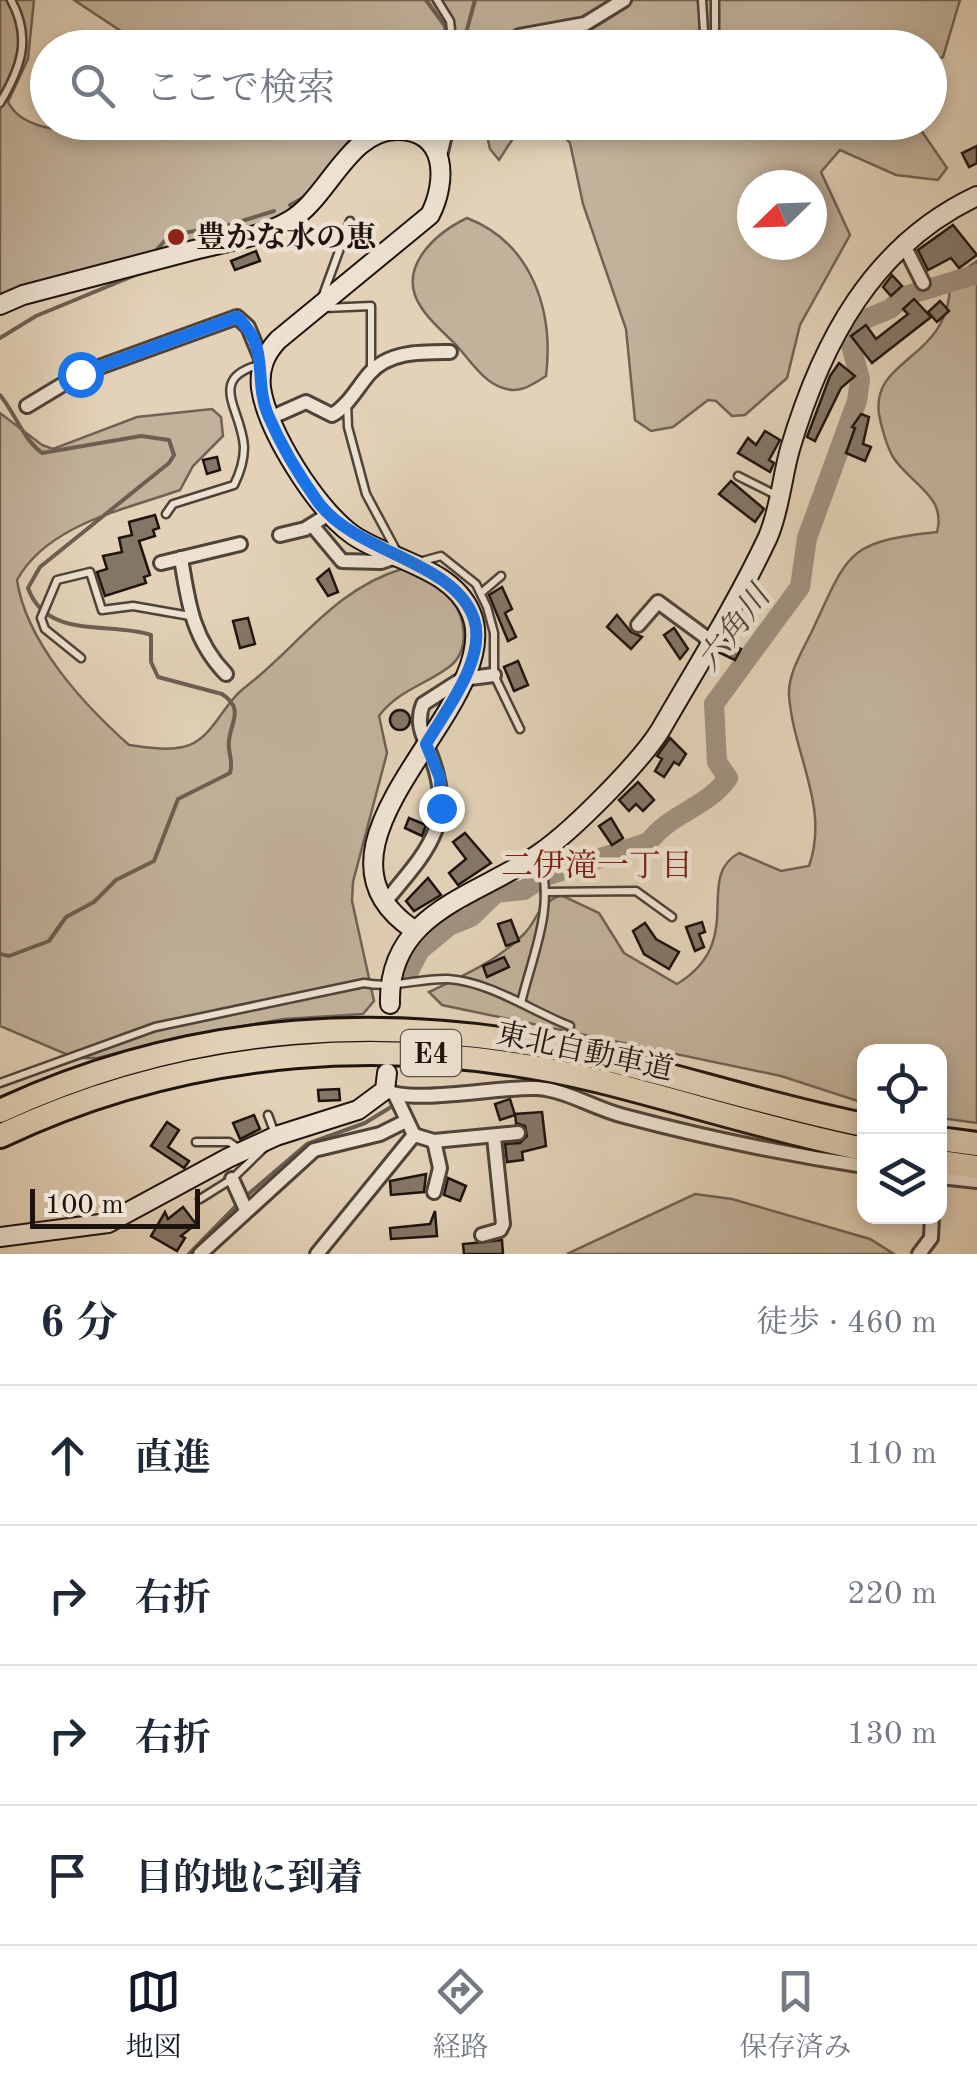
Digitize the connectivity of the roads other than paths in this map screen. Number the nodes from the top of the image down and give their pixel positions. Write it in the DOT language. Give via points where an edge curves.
graph roads {
  1 [pos="11,0"];
  2 [pos="437,0"];
  3 [pos="624,0"];
  4 [pos="702,0"];
  5 [pos="716,0"];
  6 [pos="451,30"];
  7 [pos="552,30"];
  8 [pos="703,30"];
  9 [pos="715,30"];
  10 [pos="0,103"];
  11 [pos="367,140"];
  12 [pos="427,140"];
  13 [pos="444,140"];
  14 [pos="440,156"];
  15 [pos="977,196"];
  16 [pos="350,221"];
  17 [pos="903,244"];
  18 [pos="923,283"];
  19 [pos="0,305"];
  20 [pos="319,306"];
  21 [pos="450,352"];
  22 [pos="263,363"];
  23 [pos="371,372"];
  24 [pos="347,402"];
  25 [pos="27,406"];
  26 [pos="270,418"];
  27 [pos="738,476"];
  28 [pos="779,496"];
  29 [pos="166,514"];
  30 [pos="329,514"];
  31 [pos="312,525"];
  32 [pos="280,535"];
  33 [pos="240,544"];
  34 [pos="182,558"];
  35 [pos="404,561"];
  36 [pos="161,563"];
  37 [pos="501,576"];
  38 [pos="481,594"];
  39 [pos="190,616"];
  40 [pos="638,625"];
  41 [pos="711,641"];
  42 [pos="81,658"];
  43 [pos="226,674"];
  44 [pos="494,675"];
  45 [pos="462,679"];
  46 [pos="520,729"];
  47 [pos="426,744"];
  48 [pos="538,855"];
  49 [pos="546,892"];
  50 [pos="385,902"];
  51 [pos="672,918"];
  52 [pos="414,930"];
  53 [pos="390,996"];
  54 [pos="521,1003"];
  55 [pos="570,1026"];
  56 [pos="0,1083"];
  57 [pos="389,1086"];
  58 [pos="0,1111"];
  59 [pos="268,1115"];
  60 [pos="406,1121"];
  61 [pos="857,1123"];
  62 [pos="518,1132"];
  63 [pos="414,1135"];
  64 [pos="0,1136"];
  65 [pos="276,1136"];
  66 [pos="494,1137"];
  67 [pos="947,1140"];
  68 [pos="434,1141"];
  69 [pos="196,1142"];
  70 [pos="977,1144"];
  71 [pos="857,1147"];
  72 [pos="242,1151"];
  73 [pos="947,1163"];
  74 [pos="857,1165"];
  75 [pos="977,1167"];
  76 [pos="947,1178"];
  77 [pos="232,1179"];
  78 [pos="977,1181"];
  79 [pos="434,1192"];
  80 [pos="200,1199"];
  81 [pos="243,1203"];
  82 [pos="932,1224"];
  83 [pos="482,1235"];
  84 [pos="0,1237"];
  85 [pos="200,1254"];
  86 [pos="317,1254"];
  87 [pos="919,1254"];
  1 -- 10 [label="lane" via="24,50"];
  2 -- 6 [label="lane"];
  3 -- 7 [label="street" via="584,24"];
  4 -- 8 [label="lane"];
  5 -- 9 [label="lane"];
  11 -- 19 [label="street" via="285,224"];
  12 -- 14 [label="street"];
  13 -- 14 [label="street"];
  14 -- 20 [label="street" via="440,194 430,215"];
  15 -- 17 [label="street"];
  16 -- 20 [label="lane"];
  17 -- 18 [label="street"];
  17 -- 28 [label="street" via="877,268 844,317 806,395"];
  20 -- 22 [label="street" via="278,340"];
  20 -- 23 [label="lane" via="370,306"];
  21 -- 23 [label="street" via="412,352"];
  22 -- 25 [label="street" via="237,317 97,367"];
  22 -- 26 [label="street"];
  22 -- 29 [label="lane" via="243,368 232,380 229,396 244,448 234,486 173,504"];
  23 -- 24 [label="street"];
  24 -- 26 [label="street" via="332,415 306,402"];
  24 -- 35 [label="lane" via="366,494"];
  26 -- 30 [label="street"];
  27 -- 28 [label="lane"];
  28 -- 41 [label="street" via="768,536"];
  30 -- 31 [label="street"];
  30 -- 35 [label="street"];
  31 -- 32 [label="street"];
  31 -- 35 [label="street" via="342,560"];
  33 -- 34 [label="street"];
  34 -- 36 [label="street"];
  34 -- 39 [label="street"];
  35 -- 38 [label="lane" via="441,556"];
  35 -- 45 [label="street" via="437,575 469,606 476,641"];
  37 -- 38 [label="lane"];
  38 -- 44 [label="lane" via="494,633"];
  39 -- 42 [label="lane" via="133,606 102,610 90,572 57,580 41,618"];
  39 -- 43 [label="street" via="206,654"];
  40 -- 41 [label="street" via="658,602"];
  41 -- 48 [label="street" via="658,735"];
  44 -- 45 [label="street"];
  44 -- 46 [label="lane"];
  45 -- 47 [label="street"];
  47 -- 50 [label="street" via="374,841 372,875"];
  47 -- 50 [label="street" via="440,778 438,826 426,852"];
  48 -- 49 [label="lane"];
  48 -- 52 [label="street"];
  49 -- 51 [label="lane" via="636,891"];
  49 -- 54 [label="lane"];
  50 -- 52 [label="street"];
  52 -- 53 [label="street" via="391,974"];
  53 -- 54 [label="lane" via="448,980"];
  53 -- 56 [label="lane" via="364,983 155,1027"];
  54 -- 55 [label="lane"];
  57 -- 60 [label="street"];
  57 -- 65 [label="street" via="358,1110"];
  57 -- 74 [label="street" via="549,1089 619,1115 769,1152"];
  58 -- 61 [label="highway, 東北自動車道 / E4" via="100,1070 178,1049 304,1030 405,1028 582,1054"];
  59 -- 65 [label="lane"];
  60 -- 63 [label="street"];
  60 -- 81 [label="street" via="314,1150"];
  62 -- 66 [label="street"];
  63 -- 68 [label="street"];
  63 -- 86 [label="street"];
  64 -- 71 [label="highway, 東北自動車道 / E4" via="107,1093 184,1072 306,1053 405,1051 564,1074"];
  65 -- 72 [label="street"];
  65 -- 77 [label="lane"];
  66 -- 68 [label="street"];
  66 -- 83 [label="street" via="503,1224"];
  67 -- 70 [label="highway"];
  68 -- 79 [label="street" via="440,1168"];
  69 -- 72 [label="lane" via="229,1142"];
  72 -- 84 [label="street" via="108,1223"];
  73 -- 75 [label="highway"];
  76 -- 78 [label="street"];
  77 -- 80 [label="lane"];
  77 -- 81 [label="street"];
  81 -- 85 [label="street"];
  82 -- 87 [label="street"];
}
